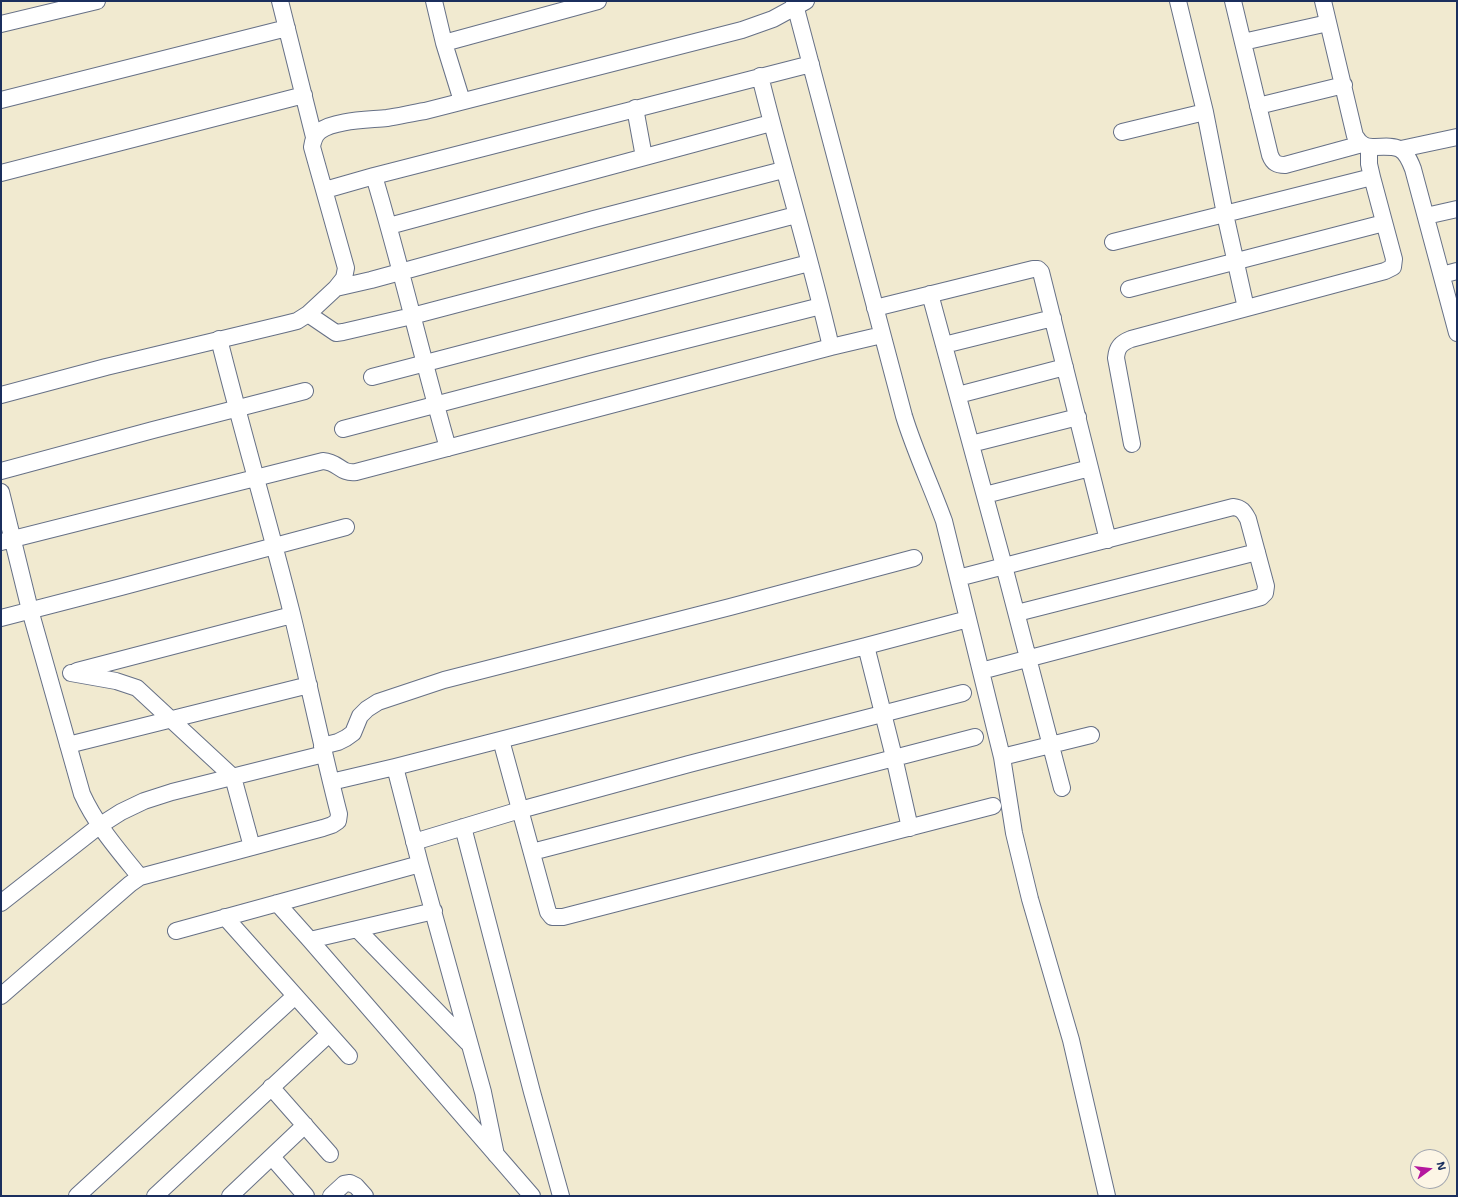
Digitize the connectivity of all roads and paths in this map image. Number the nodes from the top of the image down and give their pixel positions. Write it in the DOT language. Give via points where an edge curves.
graph roads {
  1 [pos="97,1"];
  2 [pos="280,1"];
  3 [pos="434,1"];
  4 [pos="598,1"];
  5 [pos="1178,1"];
  6 [pos="1233,1"];
  7 [pos="1322,1"];
  8 [pos="798,3"];
  9 [pos="1328,23"];
  10 [pos="1,24"];
  11 [pos="287,28"];
  12 [pos="1243,42"];
  13 [pos="444,43"];
  14 [pos="811,64"];
  15 [pos="760,76"];
  16 [pos="1344,85"];
  17 [pos="304,95"];
  18 [pos="1,100"];
  19 [pos="462,101"];
  20 [pos="1258,106"];
  21 [pos="635,108"];
  22 [pos="1205,112"];
  23 [pos="771,123"];
  24 [pos="1122,132"];
  25 [pos="314,137"];
  26 [pos="1457,137"];
  27 [pos="1366,146"];
  28 [pos="1401,149"];
  29 [pos="644,156"];
  30 [pos="783,170"];
  31 [pos="1,173"];
  32 [pos="374,176"];
  33 [pos="1372,177"];
  34 [pos="324,190"];
  35 [pos="1457,208"];
  36 [pos="1225,214"];
  37 [pos="796,215"];
  38 [pos="1426,216"];
  39 [pos="1384,223"];
  40 [pos="389,226"];
  41 [pos="1113,242"];
  42 [pos="1235,261"];
  43 [pos="809,263"];
  44 [pos="1457,271"];
  45 [pos="401,272"];
  46 [pos="1442,275"];
  47 [pos="336,288"];
  48 [pos="1130,289"];
  49 [pos="930,294"];
  50 [pos="821,306"];
  51 [pos="875,308"];
  52 [pos="1246,308"];
  53 [pos="308,314"];
  54 [pos="412,316"];
  55 [pos="1053,318"];
  56 [pos="1457,333"];
  57 [pos="882,335"];
  58 [pos="219,339"];
  59 [pos="944,345"];
  60 [pos="831,346"];
  61 [pos="424,364"];
  62 [pos="1065,368"];
  63 [pos="372,377"];
  64 [pos="306,390"];
  65 [pos="1,395"];
  66 [pos="958,395"];
  67 [pos="435,404"];
  68 [pos="236,409"];
  69 [pos="1078,418"];
  70 [pos="343,429"];
  71 [pos="971,444"];
  72 [pos="1132,444"];
  73 [pos="448,448"];
  74 [pos="1090,468"];
  75 [pos="1,471"];
  76 [pos="255,478"];
  77 [pos="1,492"];
  78 [pos="985,495"];
  79 [pos="346,527"];
  80 [pos="1108,540"];
  81 [pos="7,541"];
  82 [pos="274,546"];
  83 [pos="1257,552"];
  84 [pos="914,558"];
  85 [pos="1004,566"];
  86 [pos="958,578"];
  87 [pos="30,610"];
  88 [pos="1017,613"];
  89 [pos="292,615"];
  90 [pos="1,618"];
  91 [pos="968,619"];
  92 [pos="866,646"];
  93 [pos="1028,658"];
  94 [pos="981,671"];
  95 [pos="71,672"];
  96 [pos="49,678"];
  97 [pos="309,685"];
  98 [pos="963,693"];
  99 [pos="883,715"];
  100 [pos="171,719"];
  101 [pos="1091,735"];
  102 [pos="975,737"];
  103 [pos="501,740"];
  104 [pos="68,745"];
  105 [pos="1051,745"];
  106 [pos="323,750"];
  107 [pos="1002,757"];
  108 [pos="894,758"];
  109 [pos="395,767"];
  110 [pos="233,777"];
  111 [pos="331,782"];
  112 [pos="1062,788"];
  113 [pos="993,806"];
  114 [pos="520,810"];
  115 [pos="99,826"];
  116 [pos="463,827"];
  117 [pos="910,828"];
  118 [pos="414,842"];
  119 [pos="252,847"];
  120 [pos="532,852"];
  121 [pos="420,864"];
  122 [pos="140,877"];
  123 [pos="1,903"];
  124 [pos="277,903"];
  125 [pos="434,911"];
  126 [pos="225,917"];
  127 [pos="357,929"];
  128 [pos="176,931"];
  129 [pos="310,940"];
  130 [pos="1,996"];
  131 [pos="295,996"];
  132 [pos="329,1034"];
  133 [pos="469,1044"];
  134 [pos="348,1056"];
  135 [pos="271,1087"];
  136 [pos="305,1125"];
  137 [pos="330,1154"];
  138 [pos="496,1155"];
  139 [pos="272,1157"];
  140 [pos="236,1194"];
  141 [pos="77,1196"];
  142 [pos="155,1196"];
  143 [pos="306,1196"];
  144 [pos="330,1196"];
  145 [pos="365,1196"];
  146 [pos="532,1196"];
  147 [pos="561,1196"];
  148 [pos="1107,1196"];
  1 -- 10 [label="street"];
  2 -- 11 [label="street"];
  3 -- 13 [label="street"];
  4 -- 13 [label="street"];
  5 -- 22 [label="street"];
  6 -- 12 [label="street"];
  7 -- 9 [label="street"];
  8 -- 14 [label="street"];
  8 -- 19 [label="street" via="773,19 742,30"];
  9 -- 12 [label="street"];
  9 -- 16 [label="street"];
  11 -- 17 [label="street"];
  11 -- 18 [label="street"];
  12 -- 20 [label="street"];
  13 -- 19 [label="street"];
  14 -- 15 [label="street"];
  14 -- 51 [label="street"];
  15 -- 21 [label="street"];
  15 -- 23 [label="street"];
  16 -- 20 [label="street"];
  16 -- 27 [label="street" via="1355,136"];
  17 -- 25 [label="street"];
  17 -- 31 [label="street"];
  19 -- 25 [label="street" via="424,111 330,126"];
  20 -- 27 [label="street" via="1270,155 1278,165"];
  21 -- 29 [label="street"];
  21 -- 32 [label="street"];
  22 -- 24 [label="street"];
  22 -- 36 [label="street"];
  23 -- 29 [label="street"];
  23 -- 30 [label="street"];
  25 -- 34 [label="street" via="312,147"];
  26 -- 28 [label="street"];
  27 -- 28 [label="street" via="1392,146"];
  27 -- 33 [label="street"];
  28 -- 38 [label="street" via="1408,156 1414,169"];
  29 -- 40 [label="street"];
  30 -- 37 [label="street"];
  30 -- 45 [label="street"];
  32 -- 34 [label="street"];
  32 -- 40 [label="street"];
  33 -- 36 [label="street"];
  33 -- 39 [label="street"];
  34 -- 47 [label="street" via="346,268 344,278"];
  35 -- 38 [label="street"];
  36 -- 41 [label="street"];
  36 -- 42 [label="street"];
  37 -- 43 [label="street"];
  37 -- 54 [label="street"];
  38 -- 46 [label="street"];
  39 -- 42 [label="street"];
  39 -- 52 [label="street" via="1394,259 1393,267 1385,272"];
  40 -- 45 [label="street"];
  42 -- 48 [label="street"];
  42 -- 52 [label="street"];
  43 -- 50 [label="street"];
  43 -- 61 [label="street"];
  44 -- 46 [label="street"];
  45 -- 47 [label="street"];
  45 -- 54 [label="street"];
  46 -- 56 [label="street"];
  47 -- 53 [label="street"];
  49 -- 51 [label="street"];
  49 -- 55 [label="street" via="1038,269"];
  49 -- 59 [label="street"];
  50 -- 60 [label="street"];
  50 -- 67 [label="street"];
  51 -- 57 [label="street"];
  52 -- 72 [label="street" via="1122,343 1117,349 1116,358"];
  53 -- 54 [label="street" via="336,333"];
  53 -- 58 [label="street" via="297,321"];
  54 -- 61 [label="street"];
  55 -- 59 [label="street"];
  55 -- 62 [label="street"];
  57 -- 60 [label="street"];
  57 -- 86 [label="street" via="914,447 944,521"];
  58 -- 65 [label="street"];
  58 -- 68 [label="street"];
  59 -- 66 [label="street"];
  60 -- 73 [label="street"];
  61 -- 63 [label="street"];
  61 -- 67 [label="street"];
  62 -- 66 [label="street"];
  62 -- 69 [label="street"];
  64 -- 68 [label="street"];
  66 -- 71 [label="street"];
  67 -- 70 [label="street"];
  67 -- 73 [label="street"];
  68 -- 75 [label="street"];
  68 -- 76 [label="street"];
  69 -- 71 [label="street"];
  69 -- 74 [label="street"];
  71 -- 78 [label="street"];
  73 -- 76 [label="street" via="356,472 348,473 330,462 323,461"];
  74 -- 78 [label="street"];
  74 -- 80 [label="street"];
  76 -- 81 [label="street"];
  76 -- 82 [label="street"];
  77 -- 81 [label="street"];
  78 -- 85 [label="street"];
  79 -- 82 [label="street"];
  80 -- 83 [label="street" via="1239,508 1248,519"];
  80 -- 85 [label="street"];
  81 -- 87 [label="street"];
  82 -- 87 [label="street"];
  82 -- 89 [label="street"];
  83 -- 88 [label="street"];
  83 -- 93 [label="street" via="1266,586 1261,597"];
  84 -- 106 [label="street" via="430,685 378,702 360,716 353,733"];
  85 -- 86 [label="street"];
  85 -- 88 [label="street"];
  86 -- 91 [label="street"];
  87 -- 90 [label="street"];
  87 -- 96 [label="street"];
  88 -- 93 [label="street"];
  89 -- 95 [label="street"];
  89 -- 97 [label="street"];
  91 -- 92 [label="street"];
  91 -- 94 [label="street"];
  92 -- 99 [label="street"];
  92 -- 103 [label="street"];
  93 -- 94 [label="street"];
  93 -- 105 [label="street"];
  94 -- 107 [label="street"];
  95 -- 96 [label="street"];
  95 -- 100 [label="street" via="116,680 137,688"];
  96 -- 104 [label="street"];
  97 -- 100 [label="street"];
  97 -- 106 [label="street"];
  98 -- 99 [label="street"];
  99 -- 108 [label="street"];
  99 -- 114 [label="street"];
  100 -- 104 [label="street"];
  100 -- 110 [label="street"];
  101 -- 105 [label="street"];
  102 -- 108 [label="street"];
  103 -- 109 [label="street"];
  103 -- 114 [label="street"];
  104 -- 115 [label="street" via="82,794"];
  105 -- 107 [label="street"];
  105 -- 112 [label="street"];
  106 -- 110 [label="street"];
  106 -- 111 [label="street"];
  107 -- 148 [label="street" via="1014,832 1030,899 1071,1040"];
  108 -- 117 [label="street"];
  108 -- 120 [label="street"];
  109 -- 111 [label="street"];
  109 -- 118 [label="street"];
  110 -- 115 [label="street" via="172,792 144,802"];
  110 -- 119 [label="street"];
  111 -- 119 [label="street" via="339,814 338,821 328,827"];
  113 -- 117 [label="street"];
  114 -- 116 [label="street"];
  114 -- 120 [label="street"];
  115 -- 122 [label="street"];
  115 -- 123 [label="street"];
  116 -- 118 [label="street"];
  116 -- 147 [label="street"];
  117 -- 120 [label="street" via="556,918 548,912"];
  118 -- 121 [label="street"];
  119 -- 122 [label="street"];
  121 -- 124 [label="street"];
  121 -- 125 [label="street"];
  122 -- 130 [label="street"];
  124 -- 126 [label="street"];
  124 -- 129 [label="street"];
  125 -- 127 [label="street"];
  125 -- 133 [label="street"];
  126 -- 128 [label="street"];
  126 -- 131 [label="street"];
  127 -- 129 [label="street"];
  127 -- 133 [label="street"];
  129 -- 138 [label="street"];
  131 -- 132 [label="street"];
  131 -- 141 [label="street"];
  132 -- 134 [label="street"];
  132 -- 135 [label="street"];
  133 -- 138 [label="street" via="483,1092"];
  135 -- 136 [label="street"];
  135 -- 142 [label="street"];
  136 -- 137 [label="street"];
  136 -- 139 [label="street"];
  138 -- 146 [label="street"];
  139 -- 140 [label="street"];
  139 -- 143 [label="street"];
  144 -- 145 [label="street" via="344,1184 350,1183"];
}
